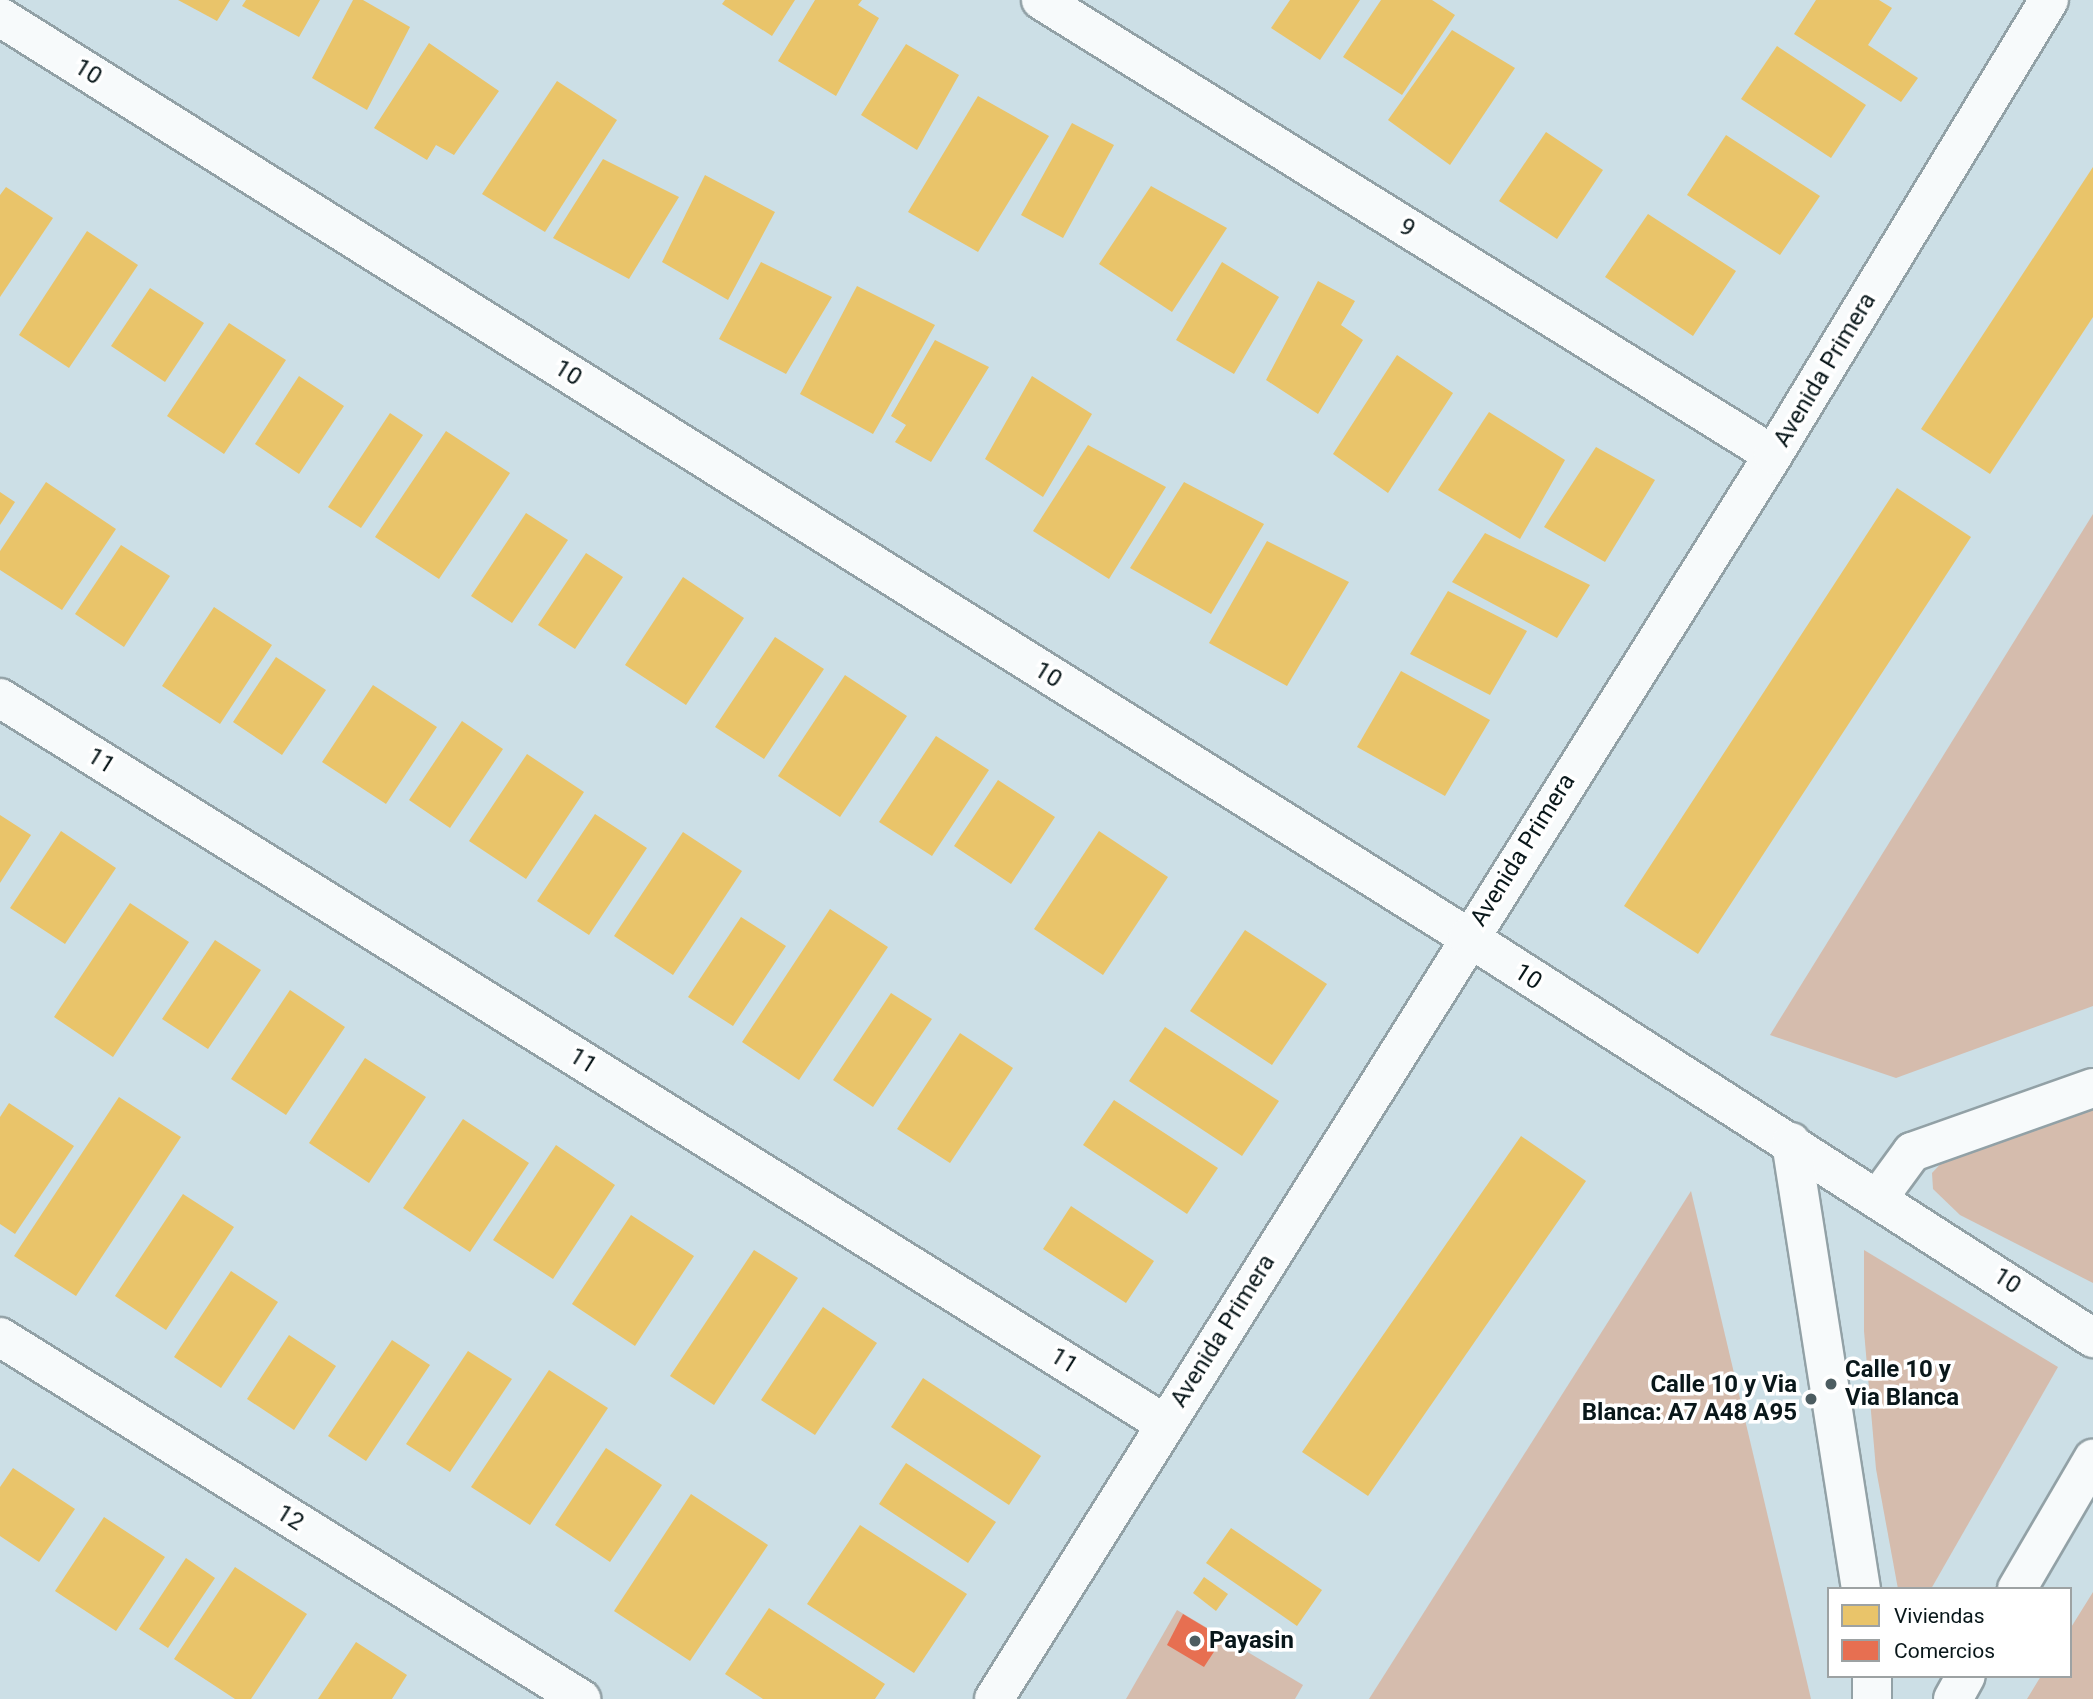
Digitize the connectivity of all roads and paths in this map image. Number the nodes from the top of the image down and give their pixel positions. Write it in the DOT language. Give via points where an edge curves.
graph roads {
  1 [pos="1041,0"];
  2 [pos="2049,0"];
  3 [pos="0,17"];
  4 [pos="1773,455"];
  5 [pos="0,698"];
  6 [pos="1468,937"];
  7 [pos="2093,1088"];
  8 [pos="1791,1143"];
  9 [pos="1879,1197"];
  10 [pos="0,1337"];
  11 [pos="2093,1338"];
  12 [pos="1165,1424"];
  13 [pos="2093,1459"];
  14 [pos="1861,1587"];
  15 [pos="2018,1587"];
  16 [pos="1872,1678"];
  17 [pos="1965,1678"];
  18 [pos="580,1699"];
  19 [pos="994,1699"];
  20 [pos="1872,1699"];
  21 [pos="1953,1699"];
  1 -- 4 [label="street, 9"];
  2 -- 4 [label="street, Avenida Primera"];
  3 -- 6 [label="street, 10"];
  4 -- 6 [label="street, Avenida Primera"];
  5 -- 12 [label="street, 11"];
  6 -- 8 [label="street, 10"];
  6 -- 12 [label="street, Avenida Primera"];
  7 -- 9 [label="street" via="1912,1152"];
  8 -- 9 [label="street, 10"];
  8 -- 14 [label="street"];
  9 -- 11 [label="street, 10"];
  10 -- 18 [label="street, 12"];
  12 -- 19 [label="street, Avenida Primera"];
  13 -- 15 [label="street"];
  16 -- 20 [label="street"];
  17 -- 21 [label="street"];
}
